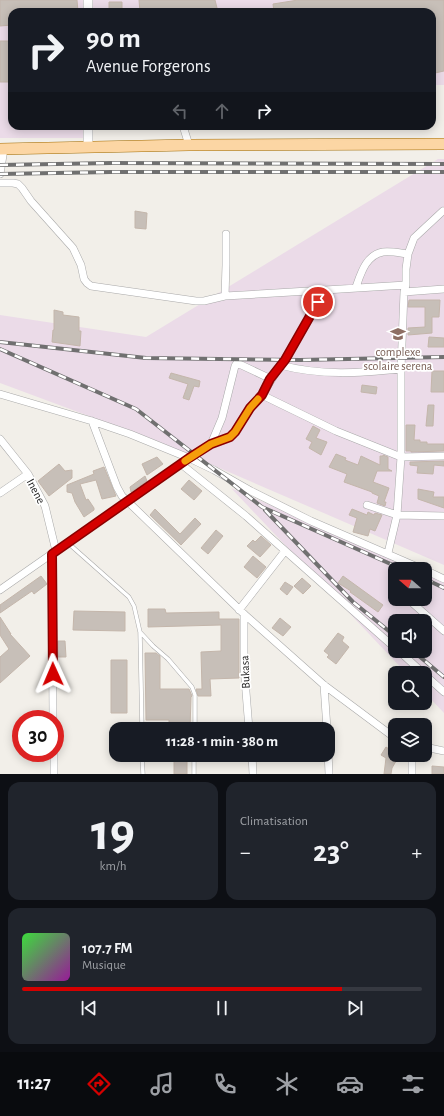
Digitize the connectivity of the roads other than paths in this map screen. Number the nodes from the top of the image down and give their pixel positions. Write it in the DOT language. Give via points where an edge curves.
graph roads {
  1 [pos="88,130"];
  2 [pos="184,130"];
  3 [pos="444,144"];
  4 [pos="188,145"];
  5 [pos="88,147"];
  6 [pos="2,149"];
  7 [pos="0,174"];
  8 [pos="0,184"];
  9 [pos="443,211"];
  10 [pos="226,234"];
  11 [pos="408,254"];
  12 [pos="356,288"];
  13 [pos="405,288"];
  14 [pos="444,289"];
  15 [pos="325,290"];
  16 [pos="225,296"];
  17 [pos="280,365"];
  18 [pos="401,369"];
  19 [pos="270,379"];
  20 [pos="0,394"];
  21 [pos="262,395"];
  22 [pos="92,421"];
  23 [pos="0,439"];
  24 [pos="211,444"];
  25 [pos="444,456"];
  26 [pos="401,457"];
  27 [pos="189,458"];
  28 [pos="181,464"];
  29 [pos="28,474"];
  30 [pos="0,493"];
  31 [pos="128,502"];
  32 [pos="367,504"];
  33 [pos="397,515"];
  34 [pos="444,516"];
  35 [pos="68,543"];
  36 [pos="285,551"];
  37 [pos="54,552"];
  38 [pos="388,553"];
  39 [pos="407,562"];
  40 [pos="432,573"];
  41 [pos="444,579"];
  42 [pos="0,590"];
  43 [pos="416,606"];
  44 [pos="242,612"];
  45 [pos="444,631"];
  46 [pos="140,632"];
  47 [pos="388,642"];
  48 [pos="407,658"];
  49 [pos="415,666"];
  50 [pos="432,681"];
  51 [pos="324,685"];
  52 [pos="444,692"];
  53 [pos="53,710"];
  54 [pos="142,722"];
  55 [pos="194,722"];
  56 [pos="248,722"];
  57 [pos="327,722"];
  58 [pos="388,733"];
  59 [pos="432,748"];
  60 [pos="444,751"];
  61 [pos="54,762"];
  62 [pos="142,762"];
  63 [pos="194,762"];
  64 [pos="252,762"];
  65 [pos="328,762"];
  66 [pos="412,762"];
  67 [pos="54,774"];
  68 [pos="143,774"];
  69 [pos="194,774"];
  70 [pos="253,774"];
  71 [pos="329,774"];
  72 [pos="412,774"];
  1 -- 5 [label="street"];
  2 -- 4 [label="street"];
  3 -- 4 [label="main road"];
  4 -- 5 [label="main road"];
  5 -- 6 [label="main road"];
  6 -- 7 [label="street"];
  8 -- 16 [label="street" via="13,183 22,188 73,248 84,279 91,286 190,301"];
  9 -- 11 [label="street" via="414,238"];
  10 -- 16 [label="street"];
  11 -- 12 [label="street" via="384,252 375,255 361,272"];
  11 -- 13 [label="street"];
  12 -- 13 [label="street"];
  12 -- 15 [label="street"];
  13 -- 14 [label="street"];
  13 -- 18 [label="street"];
  15 -- 16 [label="street"];
  15 -- 17 [label="street"];
  17 -- 18 [label="street" via="338,374"];
  17 -- 19 [label="street"];
  18 -- 26 [label="street"];
  19 -- 21 [label="street"];
  19 -- 24 [label="street" via="237,363 222,418"];
  20 -- 22 [label="street"];
  21 -- 24 [label="street" via="230,437"];
  21 -- 26 [label="street" via="336,431"];
  22 -- 27 [label="street"];
  22 -- 31 [label="street" via="117,487"];
  23 -- 29 [label="street, Inene"];
  24 -- 27 [label="street"];
  25 -- 26 [label="street"];
  26 -- 33 [label="street"];
  27 -- 28 [label="street"];
  27 -- 38 [label="street" via="311,521"];
  28 -- 31 [label="street"];
  28 -- 36 [label="street"];
  29 -- 30 [label="street"];
  29 -- 37 [label="street, Inene" via="45,506"];
  31 -- 35 [label="street"];
  31 -- 44 [label="street"];
  32 -- 33 [label="street"];
  33 -- 34 [label="street"];
  33 -- 38 [label="street"];
  35 -- 37 [label="street"];
  35 -- 46 [label="lane" via="129,597 134,606"];
  36 -- 44 [label="street"];
  36 -- 47 [label="street"];
  37 -- 42 [label="street"];
  37 -- 53 [label="street, Inene"];
  38 -- 39 [label="street"];
  40 -- 41 [label="street"];
  43 -- 45 [label="street"];
  44 -- 51 [label="street"];
  44 -- 56 [label="street, Bukasa"];
  46 -- 54 [label="lane"];
  46 -- 55 [label="lane" via="192,687 195,694"];
  48 -- 49 [label="street"];
  50 -- 52 [label="street"];
  51 -- 57 [label="street"];
  51 -- 58 [label="street"];
  59 -- 60 [label="street"];
  61 -- 67 [label="street"];
  62 -- 68 [label="lane"];
  63 -- 69 [label="lane"];
  64 -- 70 [label="street"];
  65 -- 71 [label="street"];
  66 -- 72 [label="street"];
}
